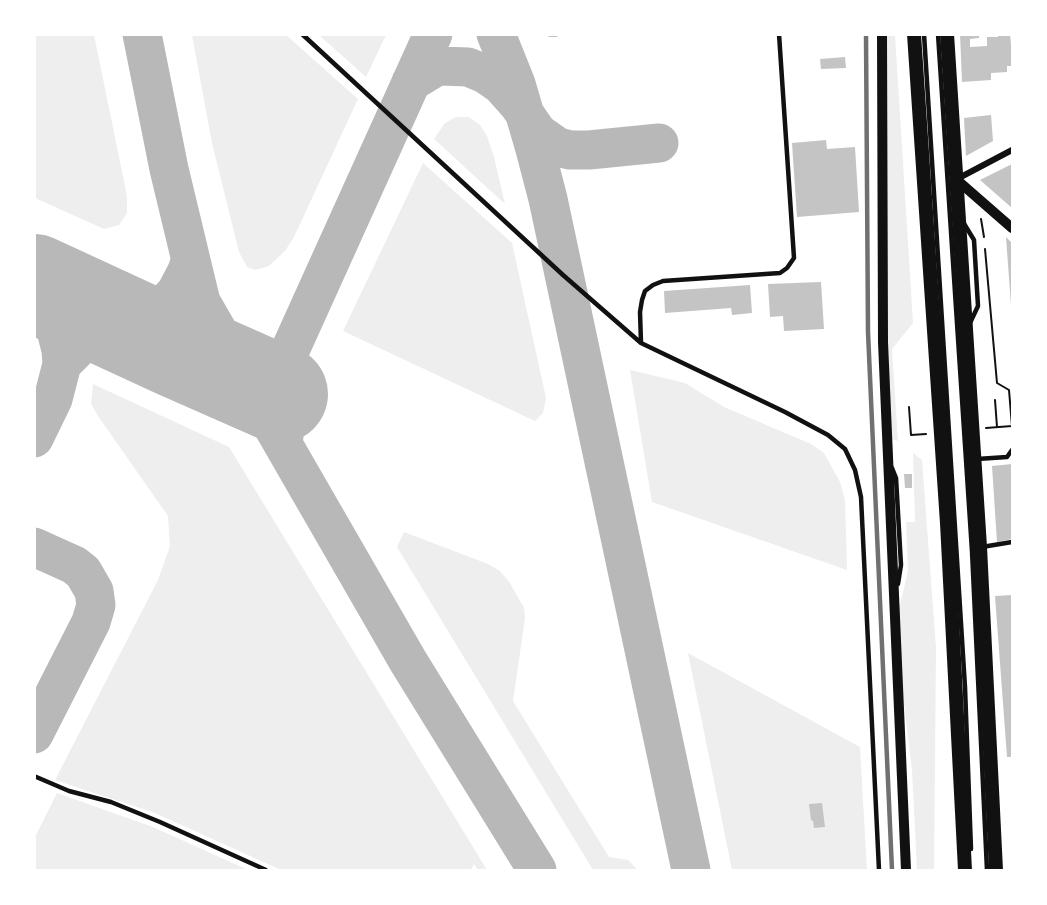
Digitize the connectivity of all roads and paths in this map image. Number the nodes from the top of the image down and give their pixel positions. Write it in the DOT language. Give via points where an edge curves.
graph roads {
  1 [pos="302,34"];
  2 [pos="549,34"];
  3 [pos="557,34"];
  4 [pos="779,34"];
  5 [pos="882,34"];
  6 [pos="914,34"];
  7 [pos="924,34"];
  8 [pos="938,34"];
  9 [pos="947,34"];
  10 [pos="1012,150"];
  11 [pos="957,180"];
  12 [pos="980,217"];
  13 [pos="1012,228"];
  14 [pos="984,237"];
  15 [pos="985,248"];
  16 [pos="641,343"];
  17 [pos="995,400"];
  18 [pos="909,407"];
  19 [pos="941,432"];
  20 [pos="1012,450"];
  21 [pos="974,460"];
  22 [pos="1012,542"];
  23 [pos="980,548"];
  24 [pos="34,776"];
  25 [pos="967,869"];
  26 [pos="266,870"];
  27 [pos="879,870"];
  28 [pos="906,870"];
  29 [pos="987,870"];
  30 [pos="996,870"];
  1 -- 16 [label="lane"];
  2 -- 3 [label="lane"];
  4 -- 16 [label="lane" via="794,258 780,273 663,281 653,285 642,300"];
  5 -- 28 [label="street" via="886,448"];
  6 -- 19 [label="main road"];
  7 -- 25 [label="lane" via="965,687"];
  8 -- 29 [label="lane" via="972,551"];
  9 -- 11 [label="main road"];
  10 -- 11 [label="street"];
  11 -- 13 [label="street"];
  11 -- 21 [label="main road"];
  12 -- 14 [label="path"];
  15 -- 17 [label="path" via="997,383 1009,390 1012,426 997,427"];
  16 -- 27 [label="lane" via="828,435 851,460 861,497"];
  18 -- 19 [label="path" via="911,435"];
  19 -- 25 [label="main road"];
  20 -- 21 [label="lane" via="1007,457"];
  21 -- 23 [label="main road"];
  22 -- 23 [label="lane"];
  23 -- 30 [label="main road"];
  24 -- 26 [label="lane" via="69,791 111,802"];
}
